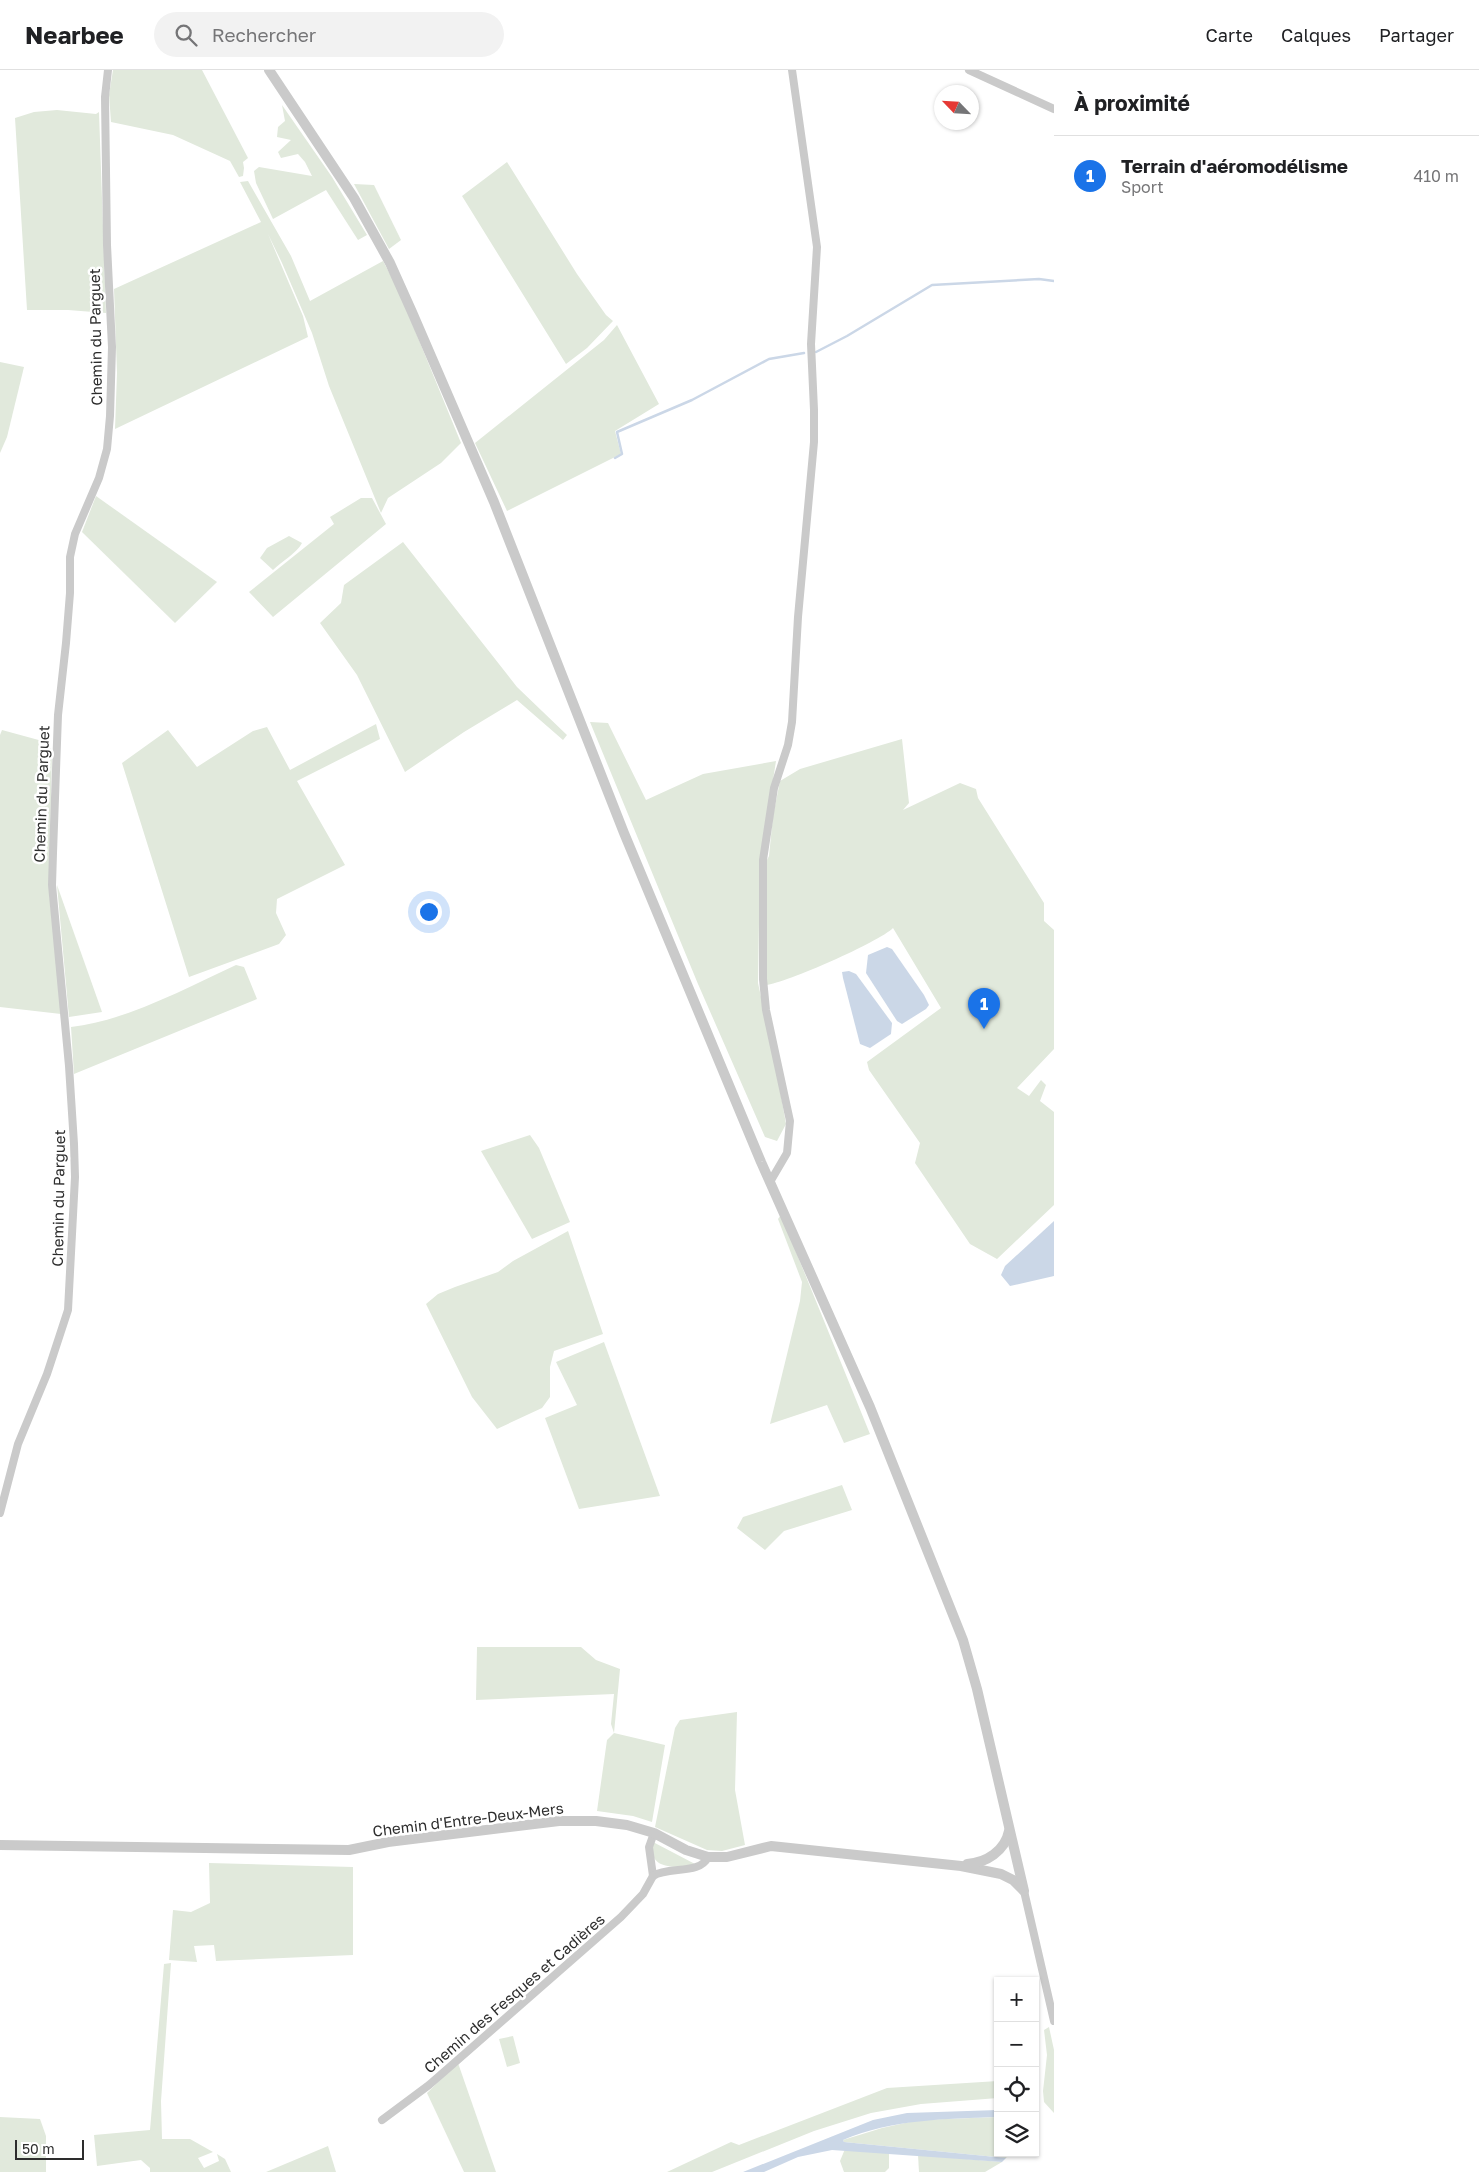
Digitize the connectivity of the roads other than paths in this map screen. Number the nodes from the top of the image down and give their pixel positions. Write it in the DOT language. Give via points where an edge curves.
graph roads {
  1 [pos="108,70"];
  2 [pos="269,70"];
  3 [pos="792,70"];
  4 [pos="969,70"];
  5 [pos="1054,108"];
  6 [pos="770,1182"];
  7 [pos="0,1513"];
  8 [pos="1009,1829"];
  9 [pos="654,1833"];
  10 [pos="0,1845"];
  11 [pos="708,1856"];
  12 [pos="991,1857"];
  13 [pos="1016,1858"];
  14 [pos="961,1866"];
  15 [pos="984,1870"];
  16 [pos="653,1876"];
  17 [pos="1024,1891"];
  18 [pos="1050,1982"];
  19 [pos="1054,2021"];
  20 [pos="382,2120"];
  1 -- 7 [label="street, Chemin du Parguet" via="104,97 112,347 110,416 103,464 70,557 66,643 58,714 53,852 52,885 74,1144 68,1310 47,1374 18,1444"];
  2 -- 6 [label="street" via="354,198 390,263 490,494 624,833"];
  3 -- 6 [label="street" via="817,247 811,344 814,442 792,722 774,788 763,860 766,1010 790,1121 786,1153"];
  4 -- 5 [label="street"];
  6 -- 8 [label="street" via="870,1407 963,1640"];
  8 -- 12 [label="street, Chemin d'Entre-Deux-Mers" via="1008,1838"];
  8 -- 13 [label="street"];
  9 -- 10 [label="street, Chemin d'Entre-Deux-Mers" via="596,1821 559,1821 388,1842 349,1850"];
  9 -- 11 [label="street, Chemin d'Entre-Deux-Mers" via="686,1850"];
  9 -- 16 [label="street" via="649,1848"];
  11 -- 14 [label="street, Chemin d'Entre-Deux-Mers" via="727,1857 771,1846"];
  11 -- 16 [label="street" via="699,1867 661,1870"];
  12 -- 13 [label="street, Chemin d'Entre-Deux-Mers" via="1006,1853"];
  12 -- 14 [label="street, Chemin d'Entre-Deux-Mers"];
  13 -- 15 [label="street, Chemin d'Entre-Deux-Mers" via="1010,1866"];
  13 -- 17 [label="street"];
  14 -- 15 [label="street, Chemin d'Entre-Deux-Mers"];
  15 -- 17 [label="street, Chemin d'Entre-Deux-Mers" via="1013,1880"];
  16 -- 20 [label="street, Chemin des Fesques et Cadières" via="638,1900 615,1923 429,2085"];
  17 -- 18 [label="street"];
  18 -- 19 [label="street"];
}
